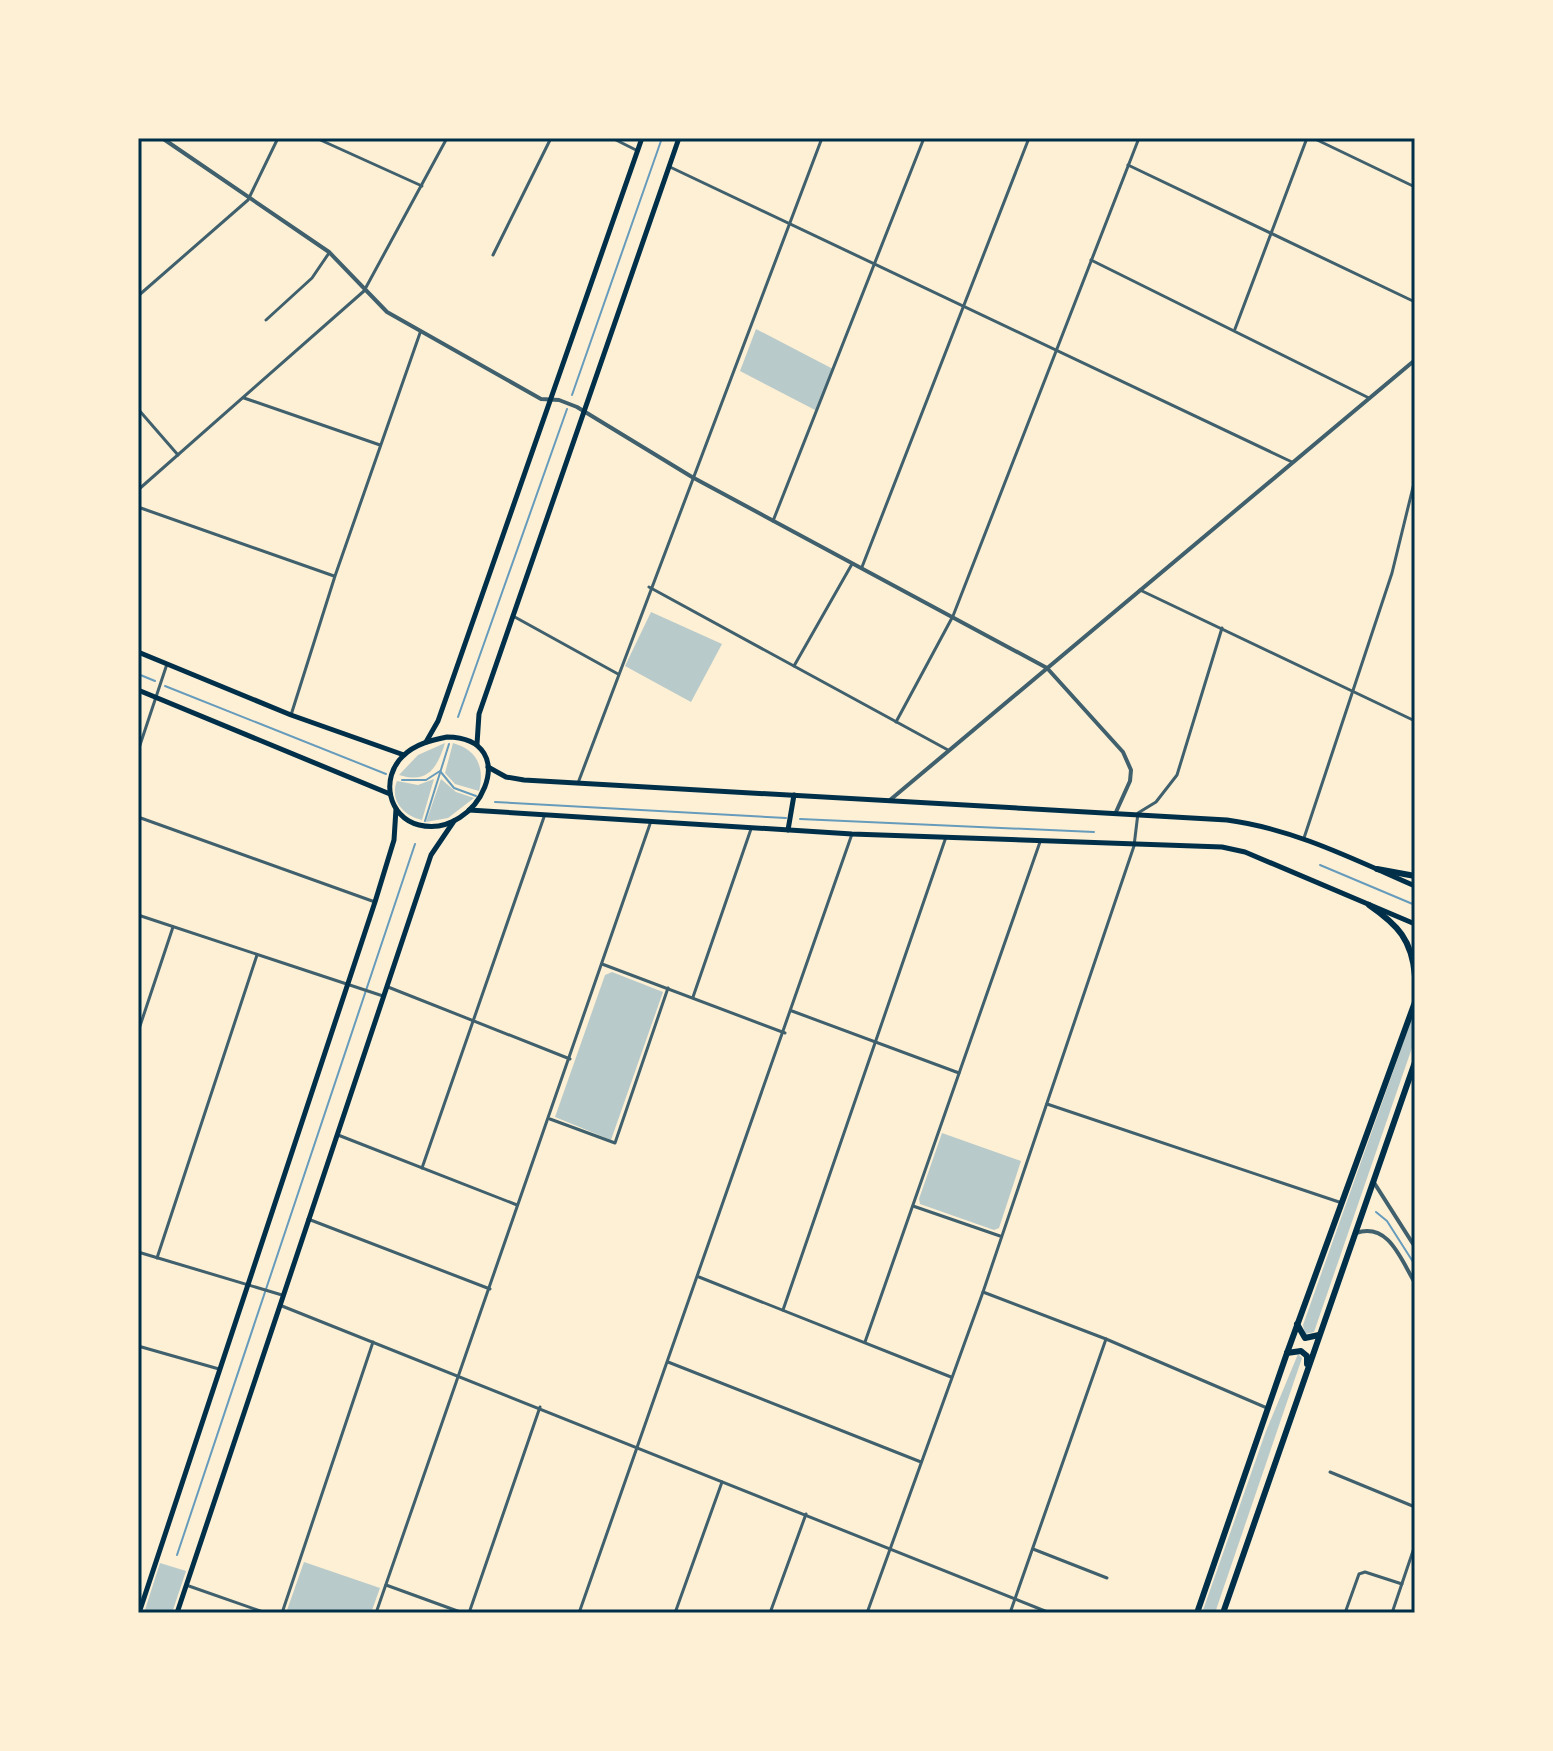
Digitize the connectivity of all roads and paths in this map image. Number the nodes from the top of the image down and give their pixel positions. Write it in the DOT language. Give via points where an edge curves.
graph roads {
  1 [pos="162,138"];
  2 [pos="278,138"];
  3 [pos="316,138"];
  4 [pos="447,138"];
  5 [pos="551,138"];
  6 [pos="612,138"];
  7 [pos="642,138"];
  8 [pos="679,138"];
  9 [pos="822,138"];
  10 [pos="924,138"];
  11 [pos="1029,138"];
  12 [pos="1139,138"];
  13 [pos="1310,138"];
  14 [pos="638,151"];
  15 [pos="1128,165"];
  16 [pos="670,167"];
  17 [pos="422,186"];
  18 [pos="1415,187"];
  19 [pos="248,200"];
  20 [pos="790,224"];
  21 [pos="1272,231"];
  22 [pos="329,252"];
  23 [pos="493,255"];
  24 [pos="1091,260"];
  25 [pos="874,264"];
  26 [pos="364,291"];
  27 [pos="138,296"];
  28 [pos="1415,302"];
  29 [pos="964,306"];
  30 [pos="266,320"];
  31 [pos="1235,330"];
  32 [pos="420,333"];
  33 [pos="1056,350"];
  34 [pos="1415,360"];
  35 [pos="244,398"];
  36 [pos="1369,398"];
  37 [pos="551,400"];
  38 [pos="138,409"];
  39 [pos="585,414"];
  40 [pos="380,445"];
  41 [pos="178,455"];
  42 [pos="1293,462"];
  43 [pos="692,477"];
  44 [pos="1415,479"];
  45 [pos="138,490"];
  46 [pos="138,507"];
  47 [pos="773,521"];
  48 [pos="852,564"];
  49 [pos="861,569"];
  50 [pos="335,576"];
  51 [pos="649,587"];
  52 [pos="1140,590"];
  53 [pos="513,616"];
  54 [pos="953,616"];
  55 [pos="1222,628"];
  56 [pos="138,652"];
  57 [pos="167,664"];
  58 [pos="794,666"];
  59 [pos="1047,668"];
  60 [pos="618,674"];
  61 [pos="138,690"];
  62 [pos="1354,690"];
  63 [pos="155,697"];
  64 [pos="291,715"];
  65 [pos="1415,721"];
  66 [pos="896,722"];
  67 [pos="426,742"];
  68 [pos="477,744"];
  69 [pos="949,750"];
  70 [pos="138,751"];
  71 [pos="404,755"];
  72 [pos="488,767"];
  73 [pos="578,783"];
  74 [pos="390,794"];
  75 [pos="794,795"];
  76 [pos="890,800"];
  77 [pos="396,809"];
  78 [pos="469,810"];
  79 [pos="1116,812"];
  80 [pos="1138,813"];
  81 [pos="138,817"];
  82 [pos="544,817"];
  83 [pos="454,821"];
  84 [pos="650,824"];
  85 [pos="751,829"];
  86 [pos="788,830"];
  87 [pos="852,834"];
  88 [pos="946,837"];
  89 [pos="1304,838"];
  90 [pos="1040,842"];
  91 [pos="1134,846"];
  92 [pos="1377,869"];
  93 [pos="1415,876"];
  94 [pos="1415,886"];
  95 [pos="375,902"];
  96 [pos="1369,905"];
  97 [pos="138,915"];
  98 [pos="1415,924"];
  99 [pos="173,927"];
  100 [pos="257,955"];
  101 [pos="602,964"];
  102 [pos="1415,976"];
  103 [pos="350,985"];
  104 [pos="386,986"];
  105 [pos="1415,987"];
  106 [pos="668,988"];
  107 [pos="383,996"];
  108 [pos="693,997"];
  109 [pos="1415,1002"];
  110 [pos="792,1011"];
  111 [pos="473,1021"];
  112 [pos="138,1032"];
  113 [pos="785,1033"];
  114 [pos="876,1045"];
  115 [pos="570,1059"];
  116 [pos="1415,1062"];
  117 [pos="959,1073"];
  118 [pos="1047,1104"];
  119 [pos="550,1119"];
  120 [pos="338,1135"];
  121 [pos="422,1168"];
  122 [pos="1373,1181"];
  123 [pos="1342,1203"];
  124 [pos="518,1206"];
  125 [pos="913,1206"];
  126 [pos="308,1219"];
  127 [pos="1354,1234"];
  128 [pos="1002,1237"];
  129 [pos="1415,1247"];
  130 [pos="138,1252"];
  131 [pos="157,1258"];
  132 [pos="699,1277"];
  133 [pos="250,1283"];
  134 [pos="1415,1283"];
  135 [pos="490,1289"];
  136 [pos="983,1292"];
  137 [pos="279,1294"];
  138 [pos="278,1305"];
  139 [pos="783,1310"];
  140 [pos="1297,1324"];
  141 [pos="1319,1335"];
  142 [pos="1106,1339"];
  143 [pos="373,1342"];
  144 [pos="865,1342"];
  145 [pos="138,1346"];
  146 [pos="1287,1353"];
  147 [pos="666,1362"];
  148 [pos="1307,1368"];
  149 [pos="219,1369"];
  150 [pos="460,1375"];
  151 [pos="951,1377"];
  152 [pos="540,1407"];
  153 [pos="1267,1408"];
  154 [pos="638,1447"];
  155 [pos="921,1462"];
  156 [pos="1330,1472"];
  157 [pos="722,1482"];
  158 [pos="1415,1507"];
  159 [pos="806,1514"];
  160 [pos="1415,1545"];
  161 [pos="890,1548"];
  162 [pos="1033,1549"];
  163 [pos="1107,1578"];
  164 [pos="1402,1584"];
  165 [pos="186,1585"];
  166 [pos="386,1585"];
  167 [pos="1015,1599"];
  168 [pos="139,1613"];
  169 [pos="177,1613"];
  170 [pos="266,1613"];
  171 [pos="282,1613"];
  172 [pos="376,1613"];
  173 [pos="463,1613"];
  174 [pos="469,1613"];
  175 [pos="579,1613"];
  176 [pos="675,1613"];
  177 [pos="770,1613"];
  178 [pos="867,1613"];
  179 [pos="1010,1613"];
  180 [pos="1050,1613"];
  181 [pos="1197,1613"];
  182 [pos="1223,1613"];
  183 [pos="1345,1613"];
  184 [pos="1392,1613"];
  1 -- 19 [label="street"];
  2 -- 19 [label="street"];
  3 -- 17 [label="street"];
  4 -- 17 [label="street"];
  5 -- 23 [label="street"];
  6 -- 14 [label="street"];
  7 -- 14 [label="main road"];
  8 -- 16 [label="main road"];
  9 -- 20 [label="street"];
  10 -- 25 [label="street"];
  11 -- 29 [label="street"];
  12 -- 15 [label="street"];
  13 -- 18 [label="street"];
  13 -- 21 [label="street"];
  14 -- 37 [label="main road"];
  15 -- 21 [label="street"];
  15 -- 24 [label="street"];
  16 -- 20 [label="street"];
  16 -- 39 [label="main road"];
  17 -- 26 [label="street"];
  19 -- 22 [label="street"];
  19 -- 27 [label="street"];
  20 -- 25 [label="street"];
  20 -- 43 [label="street"];
  21 -- 28 [label="street"];
  21 -- 31 [label="street"];
  22 -- 26 [label="street"];
  22 -- 30 [label="street" via="312,278"];
  24 -- 31 [label="street"];
  24 -- 33 [label="street"];
  25 -- 29 [label="street"];
  25 -- 47 [label="street"];
  26 -- 32 [label="street"];
  26 -- 35 [label="street"];
  29 -- 33 [label="street"];
  29 -- 49 [label="street"];
  31 -- 36 [label="street"];
  32 -- 37 [label="street"];
  32 -- 40 [label="street"];
  33 -- 42 [label="street"];
  33 -- 54 [label="street"];
  34 -- 36 [label="street"];
  35 -- 40 [label="street"];
  35 -- 41 [label="street"];
  36 -- 42 [label="street"];
  37 -- 39 [label="street"];
  37 -- 67 [label="main road" via="438,721"];
  38 -- 41 [label="street"];
  39 -- 43 [label="street"];
  39 -- 53 [label="main road"];
  40 -- 50 [label="street"];
  41 -- 45 [label="street"];
  42 -- 52 [label="street"];
  43 -- 47 [label="street"];
  43 -- 51 [label="street"];
  44 -- 62 [label="street"];
  46 -- 50 [label="street"];
  47 -- 48 [label="street"];
  48 -- 49 [label="street"];
  48 -- 58 [label="street"];
  49 -- 54 [label="street"];
  50 -- 64 [label="street"];
  51 -- 58 [label="street"];
  51 -- 60 [label="street"];
  52 -- 55 [label="street"];
  52 -- 59 [label="street"];
  53 -- 60 [label="street"];
  53 -- 68 [label="main road" via="479,714"];
  54 -- 59 [label="street"];
  54 -- 66 [label="street"];
  55 -- 62 [label="street"];
  55 -- 80 [label="street" via="1177,775 1156,802"];
  56 -- 57 [label="main road"];
  57 -- 63 [label="street"];
  57 -- 64 [label="main road"];
  58 -- 66 [label="street"];
  59 -- 69 [label="street"];
  59 -- 79 [label="street" via="1123,752 1130,781"];
  60 -- 73 [label="street"];
  61 -- 63 [label="main road"];
  62 -- 65 [label="street"];
  62 -- 89 [label="street"];
  63 -- 70 [label="street"];
  63 -- 74 [label="main road"];
  64 -- 71 [label="main road"];
  66 -- 69 [label="street"];
  67 -- 68 [label="main road" via="462,737"];
  67 -- 71 [label="main road"];
  68 -- 72 [label="main road"];
  69 -- 76 [label="street"];
  71 -- 74 [label="main road" via="389,780"];
  72 -- 73 [label="main road" via="506,777"];
  72 -- 78 [label="main road" via="486,790"];
  73 -- 75 [label="main road"];
  74 -- 77 [label="main road"];
  75 -- 76 [label="main road"];
  75 -- 86 [label="main road"];
  76 -- 79 [label="main road"];
  77 -- 83 [label="main road" via="411,823 427,827"];
  77 -- 95 [label="main road" via="394,840"];
  78 -- 82 [label="main road"];
  78 -- 83 [label="main road"];
  79 -- 80 [label="main road"];
  80 -- 89 [label="main road" via="1250,823"];
  80 -- 91 [label="street"];
  81 -- 95 [label="street"];
  82 -- 84 [label="main road"];
  82 -- 111 [label="street"];
  83 -- 104 [label="main road" via="431,855"];
  84 -- 85 [label="main road"];
  84 -- 101 [label="street"];
  85 -- 86 [label="main road"];
  85 -- 108 [label="street"];
  86 -- 87 [label="main road"];
  87 -- 88 [label="main road"];
  87 -- 110 [label="street"];
  88 -- 90 [label="main road"];
  88 -- 114 [label="street"];
  89 -- 92 [label="main road"];
  90 -- 91 [label="main road"];
  90 -- 117 [label="street"];
  91 -- 96 [label="main road" via="1245,852"];
  91 -- 118 [label="street"];
  92 -- 93 [label="highway"];
  92 -- 94 [label="main road"];
  95 -- 103 [label="main road"];
  96 -- 98 [label="main road"];
  96 -- 102 [label="highway" via="1404,933"];
  97 -- 99 [label="street"];
  99 -- 100 [label="street"];
  99 -- 112 [label="street"];
  100 -- 103 [label="street"];
  100 -- 131 [label="street"];
  101 -- 106 [label="street"];
  101 -- 115 [label="street"];
  103 -- 107 [label="street"];
  103 -- 133 [label="main road"];
  104 -- 107 [label="main road"];
  104 -- 111 [label="street"];
  105 -- 109 [label="highway"];
  106 -- 108 [label="street"];
  106 -- 119 [label="street" via="615,1143"];
  107 -- 120 [label="main road"];
  108 -- 113 [label="street"];
  109 -- 123 [label="highway"];
  110 -- 113 [label="street"];
  110 -- 114 [label="street"];
  111 -- 115 [label="street"];
  111 -- 121 [label="street"];
  113 -- 132 [label="street"];
  114 -- 117 [label="street"];
  114 -- 139 [label="street"];
  115 -- 119 [label="street"];
  116 -- 122 [label="highway"];
  117 -- 125 [label="street"];
  118 -- 123 [label="street"];
  118 -- 128 [label="street"];
  119 -- 124 [label="street"];
  120 -- 121 [label="street"];
  120 -- 126 [label="main road"];
  121 -- 124 [label="street"];
  122 -- 127 [label="highway"];
  122 -- 129 [label="street"];
  123 -- 140 [label="highway"];
  124 -- 135 [label="street"];
  125 -- 128 [label="street"];
  125 -- 144 [label="street"];
  126 -- 135 [label="street"];
  126 -- 137 [label="main road"];
  127 -- 134 [label="street" via="1371,1230 1386,1236"];
  127 -- 141 [label="highway"];
  128 -- 136 [label="street"];
  130 -- 131 [label="street"];
  131 -- 133 [label="street"];
  132 -- 139 [label="street"];
  132 -- 147 [label="street"];
  133 -- 137 [label="street"];
  133 -- 149 [label="main road"];
  135 -- 150 [label="street"];
  136 -- 142 [label="street"];
  136 -- 151 [label="street"];
  137 -- 138 [label="main road"];
  138 -- 143 [label="street"];
  138 -- 165 [label="main road"];
  139 -- 144 [label="street"];
  140 -- 141 [label="highway" via="1305,1338"];
  140 -- 146 [label="highway"];
  141 -- 148 [label="highway"];
  142 -- 153 [label="street"];
  142 -- 162 [label="street"];
  143 -- 150 [label="street"];
  143 -- 171 [label="street"];
  144 -- 151 [label="street"];
  145 -- 149 [label="street"];
  146 -- 148 [label="highway" via="1301,1351"];
  146 -- 153 [label="highway"];
  147 -- 154 [label="street"];
  147 -- 155 [label="street"];
  148 -- 182 [label="highway"];
  149 -- 168 [label="main road"];
  150 -- 152 [label="street"];
  150 -- 166 [label="street"];
  151 -- 155 [label="street"];
  152 -- 154 [label="street"];
  152 -- 174 [label="street"];
  153 -- 181 [label="highway"];
  154 -- 157 [label="street"];
  154 -- 175 [label="street"];
  155 -- 161 [label="street"];
  156 -- 158 [label="street"];
  157 -- 159 [label="street"];
  157 -- 176 [label="street"];
  159 -- 161 [label="street"];
  159 -- 177 [label="street"];
  160 -- 164 [label="street"];
  161 -- 167 [label="street"];
  161 -- 178 [label="street"];
  162 -- 163 [label="street"];
  162 -- 167 [label="street"];
  164 -- 183 [label="street" via="1359,1574"];
  164 -- 184 [label="street"];
  165 -- 169 [label="main road"];
  165 -- 170 [label="street"];
  166 -- 172 [label="street"];
  166 -- 173 [label="street"];
  167 -- 179 [label="street"];
  167 -- 180 [label="street"];
}
